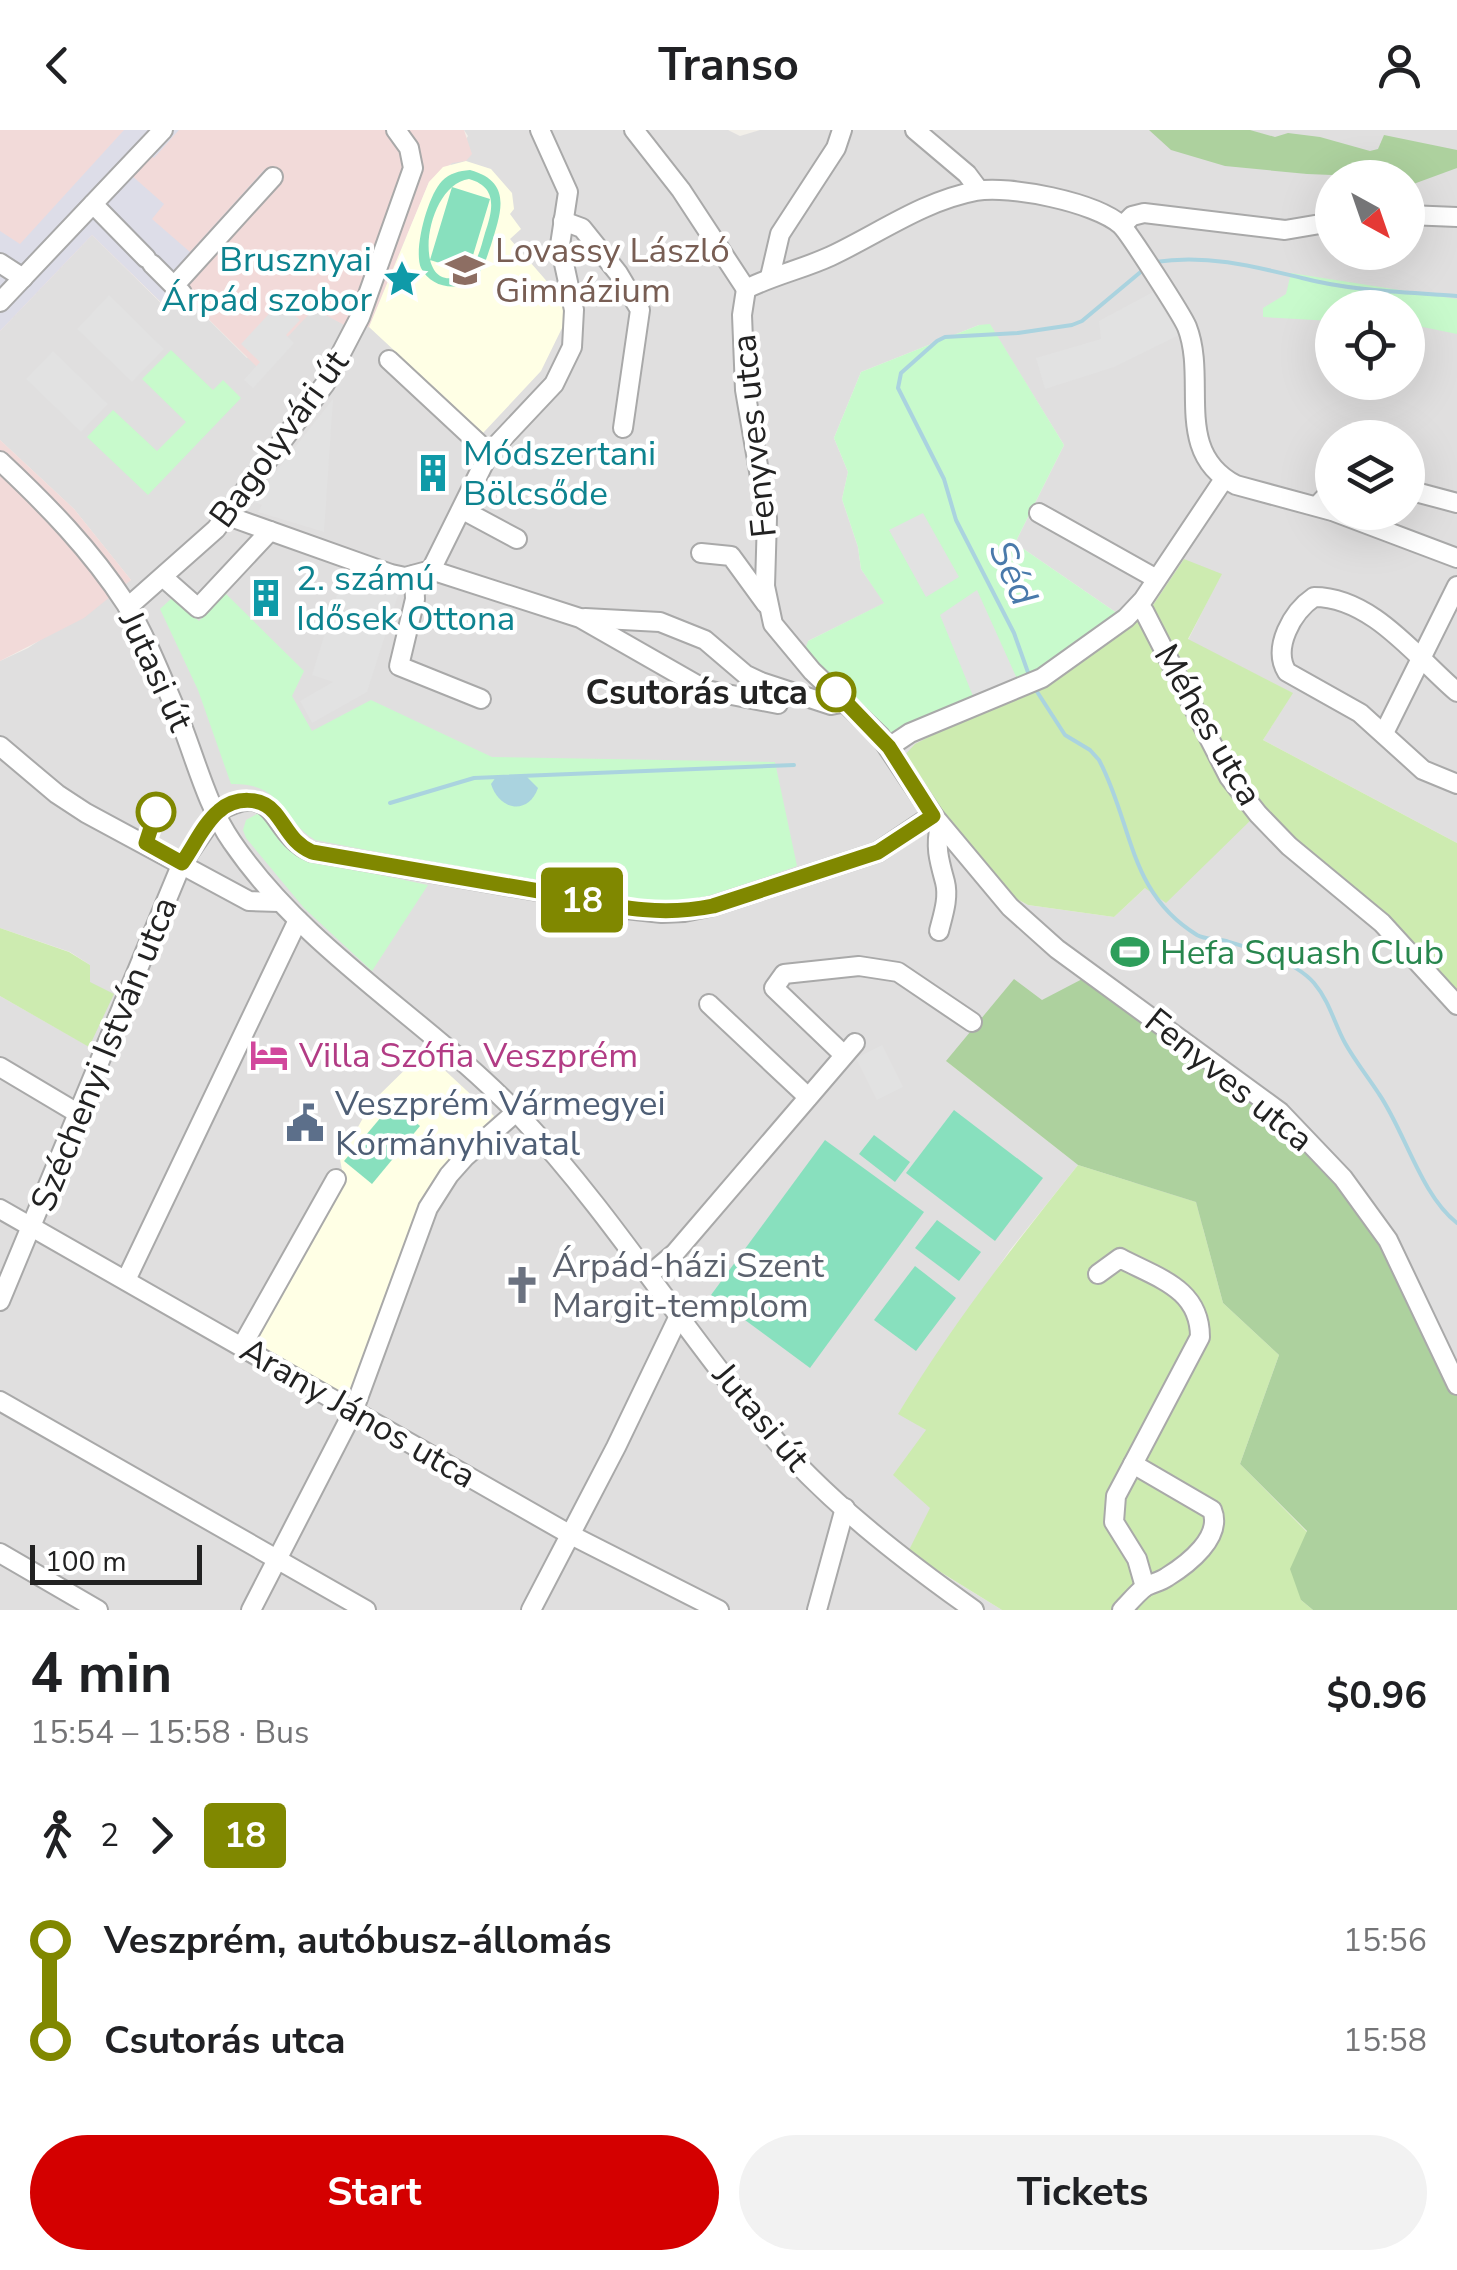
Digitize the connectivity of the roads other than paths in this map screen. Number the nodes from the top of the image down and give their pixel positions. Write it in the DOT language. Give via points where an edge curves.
graph roads {
  1 [pos="163,130"];
  2 [pos="396,130"];
  3 [pos="540,130"];
  4 [pos="634,130"];
  5 [pos="842,130"];
  6 [pos="915,130"];
  7 [pos="273,177"];
  8 [pos="979,190"];
  9 [pos="94,204"];
  10 [pos="1425,216"];
  11 [pos="564,217"];
  12 [pos="1457,217"];
  13 [pos="1315,225"];
  14 [pos="1122,226"];
  15 [pos="0,263"];
  16 [pos="770,277"];
  17 [pos="23,278"];
  18 [pos="746,289"];
  19 [pos="0,302"];
  20 [pos="389,360"];
  21 [pos="623,428"];
  22 [pos="488,453"];
  23 [pos="0,461"];
  24 [pos="1224,479"];
  25 [pos="1425,494"];
  26 [pos="1457,502"];
  27 [pos="1315,507"];
  28 [pos="463,510"];
  29 [pos="1039,513"];
  30 [pos="228,516"];
  31 [pos="1382,530"];
  32 [pos="270,531"];
  33 [pos="517,539"];
  34 [pos="701,553"];
  35 [pos="1457,558"];
  36 [pos="422,573"];
  37 [pos="164,578"];
  38 [pos="1155,578"];
  39 [pos="1457,586"];
  40 [pos="766,604"];
  41 [pos="128,607"];
  42 [pos="1137,608"];
  43 [pos="580,618"];
  44 [pos="1421,659"];
  45 [pos="1457,692"];
  46 [pos="481,699"];
  47 [pos="846,702"];
  48 [pos="778,704"];
  49 [pos="1384,733"];
  50 [pos="0,746"];
  51 [pos="889,747"];
  52 [pos="1457,784"];
  53 [pos="217,812"];
  54 [pos="937,820"];
  55 [pos="182,863"];
  56 [pos="279,902"];
  57 [pos="298,920"];
  58 [pos="939,931"];
  59 [pos="709,1004"];
  60 [pos="1457,1005"];
  61 [pos="972,1022"];
  62 [pos="0,1067"];
  63 [pos="808,1097"];
  64 [pos="516,1112"];
  65 [pos="79,1114"];
  66 [pos="336,1179"];
  67 [pos="0,1209"];
  68 [pos="32,1229"];
  69 [pos="1098,1274"];
  70 [pos="649,1275"];
  71 [pos="126,1280"];
  72 [pos="0,1301"];
  73 [pos="679,1316"];
  74 [pos="242,1346"];
  75 [pos="1457,1385"];
  76 [pos="0,1401"];
  77 [pos="353,1412"];
  78 [pos="1133,1464"];
  79 [pos="845,1508"];
  80 [pos="570,1534"];
  81 [pos="0,1553"];
  82 [pos="277,1558"];
  83 [pos="1144,1588"];
  84 [pos="98,1610"];
  85 [pos="251,1610"];
  86 [pos="366,1610"];
  87 [pos="531,1610"];
  88 [pos="718,1610"];
  89 [pos="817,1610"];
  90 [pos="974,1610"];
  91 [pos="1122,1610"];
  1 -- 9 [label="street"];
  2 -- 30 [label="street, Bagolyvári út" via="410,148 412,168 360,318 325,384"];
  3 -- 11 [label="street" via="567,185"];
  4 -- 18 [label="street"];
  5 -- 16 [label="street" via="780,234"];
  6 -- 8 [label="street"];
  7 -- 9 [label="street" via="178,290"];
  8 -- 14 [label="street" via="1088,206"];
  8 -- 16 [label="street"];
  9 -- 17 [label="street"];
  10 -- 12 [label="street"];
  11 -- 21 [label="street" via="582,228 618,272 640,310"];
  11 -- 22 [label="street" via="560,245 574,310 572,347 554,384"];
  13 -- 14 [label="street" via="1286,230 1144,213"];
  14 -- 24 [label="street" via="1187,327 1196,436"];
  15 -- 17 [label="street"];
  16 -- 18 [label="street"];
  17 -- 19 [label="street"];
  18 -- 40 [label="street, Fenyves utca" via="745,390 767,518"];
  20 -- 22 [label="street"];
  22 -- 28 [label="street"];
  23 -- 41 [label="street, Jutasi út" via="84,546"];
  24 -- 27 [label="street"];
  24 -- 38 [label="street"];
  25 -- 26 [label="street"];
  28 -- 33 [label="street"];
  28 -- 36 [label="street"];
  29 -- 38 [label="street"];
  30 -- 32 [label="street"];
  30 -- 37 [label="street, Bagolyvári út"];
  31 -- 35 [label="street"];
  32 -- 36 [label="street" via="392,574"];
  32 -- 37 [label="street" via="198,608"];
  34 -- 40 [label="street" via="731,556"];
  36 -- 43 [label="street"];
  36 -- 46 [label="street" via="399,666"];
  37 -- 41 [label="street, Bagolyvári út"];
  38 -- 42 [label="street"];
  39 -- 44 [label="street"];
  40 -- 47 [label="street, Fenyves utca" via="784,640"];
  41 -- 53 [label="street, Jutasi út"];
  42 -- 51 [label="street" via="1034,681"];
  42 -- 60 [label="street, Méhes utca" via="1229,777 1258,814 1382,923"];
  43 -- 47 [label="street" via="660,622 704,640 761,682 832,705"];
  43 -- 48 [label="street" via="706,690"];
  44 -- 45 [label="street"];
  44 -- 49 [label="street"];
  44 -- 49 [label="street" via="1344,601 1314,597 1281,647 1287,672 1360,712"];
  47 -- 51 [label="street, Fenyves utca"];
  49 -- 52 [label="street" via="1423,770"];
  50 -- 55 [label="street" via="86,813"];
  51 -- 54 [label="street, Fenyves utca"];
  53 -- 54 [label="street" via="256,800 312,852 662,913 713,906 868,856"];
  53 -- 55 [label="street, Széchenyi István utca"];
  53 -- 56 [label="street, Jutasi út"];
  54 -- 58 [label="street" via="946,895"];
  54 -- 75 [label="street, Fenyves utca" via="1038,932 1306,1137 1388,1240"];
  55 -- 56 [label="street" via="249,901"];
  55 -- 65 [label="street, Széchenyi István utca"];
  56 -- 57 [label="street, Jutasi út"];
  57 -- 64 [label="street, Jutasi út"];
  57 -- 71 [label="street"];
  59 -- 63 [label="street"];
  61 -- 63 [label="street" via="898,972 859,966 784,974 774,988 850,1049"];
  62 -- 65 [label="street"];
  63 -- 70 [label="street"];
  64 -- 70 [label="street, Jutasi út"];
  64 -- 77 [label="street" via="465,1157 428,1208"];
  65 -- 68 [label="street, Széchenyi István utca"];
  66 -- 74 [label="street"];
  67 -- 68 [label="street, Arany János utca"];
  68 -- 71 [label="street, Arany János utca"];
  68 -- 72 [label="street, Széchenyi István utca"];
  69 -- 78 [label="street" via="1120,1258 1181,1290 1200,1320 1192,1356"];
  70 -- 73 [label="street, Jutasi út"];
  71 -- 74 [label="street, Arany János utca"];
  73 -- 79 [label="street, Jutasi út" via="767,1430"];
  73 -- 80 [label="street"];
  74 -- 77 [label="street, Arany János utca"];
  76 -- 82 [label="street"];
  77 -- 80 [label="street, Arany János utca"];
  77 -- 82 [label="street"];
  78 -- 83 [label="street" via="1116,1496 1114,1522 1138,1559"];
  78 -- 83 [label="street" via="1212,1510 1216,1519 1198,1552"];
  79 -- 89 [label="street"];
  79 -- 90 [label="street, Jutasi út"];
  80 -- 87 [label="street"];
  80 -- 88 [label="street, Arany János utca"];
  81 -- 84 [label="street"];
  82 -- 85 [label="street"];
  82 -- 86 [label="street"];
  83 -- 91 [label="street"];
}
